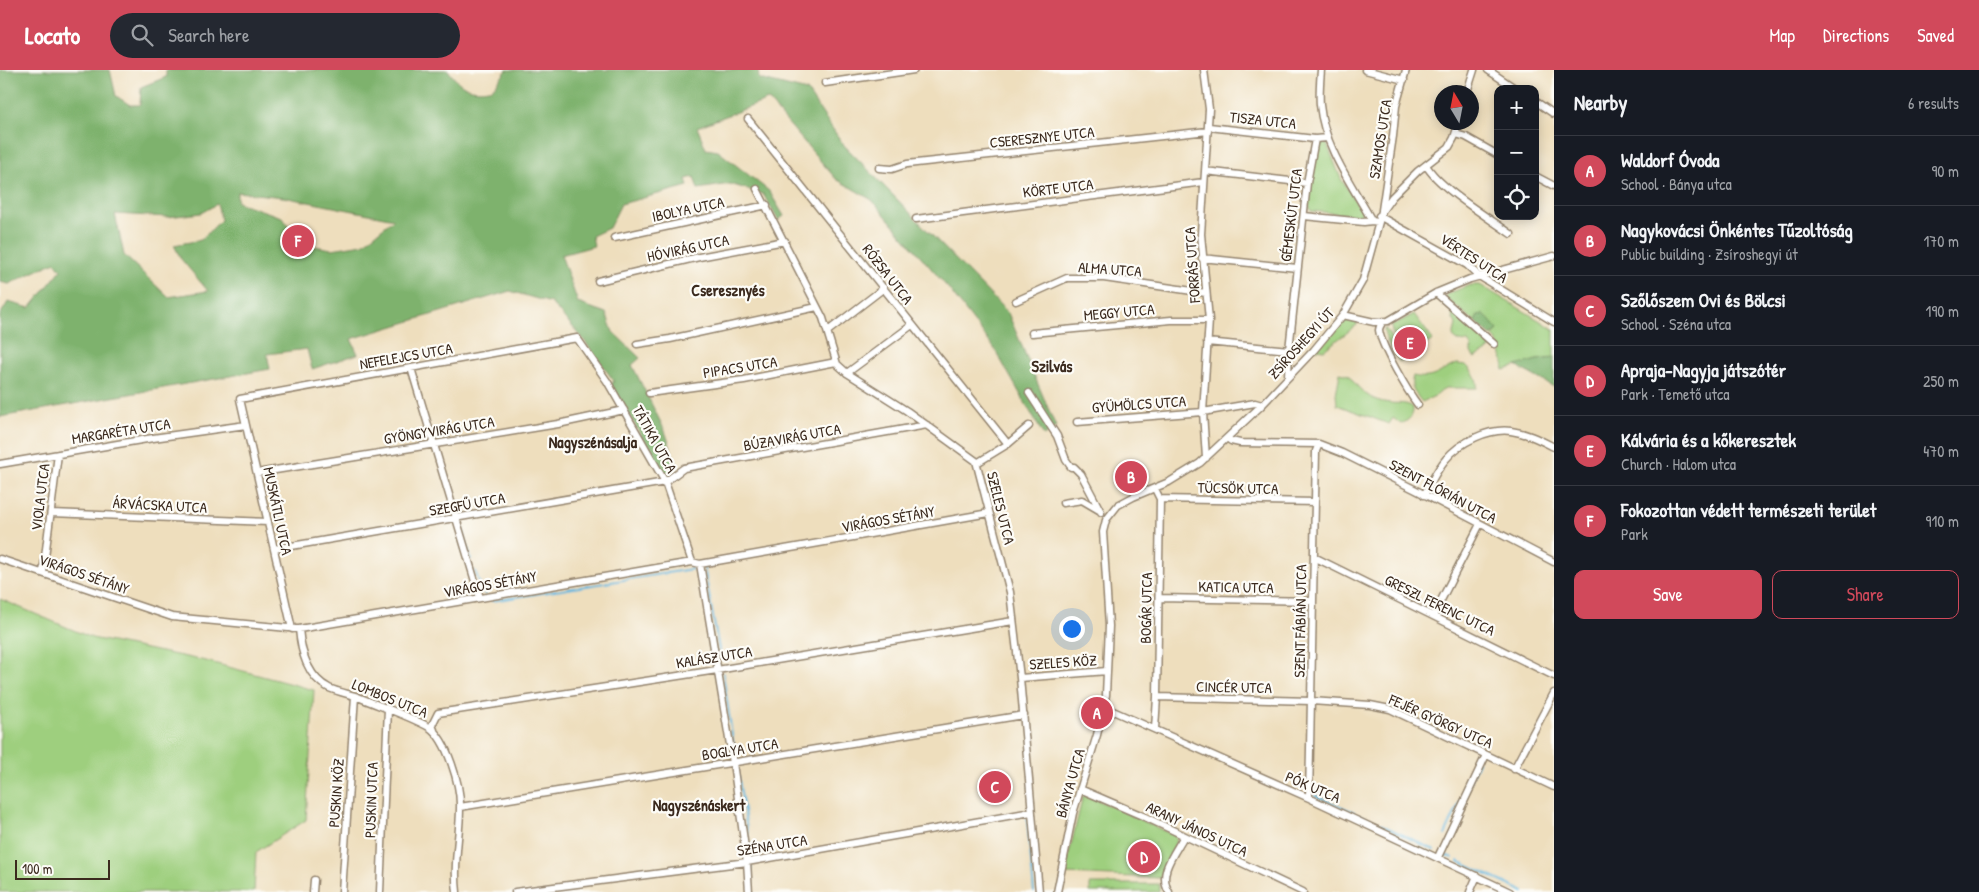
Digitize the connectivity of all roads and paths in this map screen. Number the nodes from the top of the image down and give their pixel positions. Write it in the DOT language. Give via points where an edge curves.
graph roads {
  1 [pos="914,70"];
  2 [pos="1204,70"];
  3 [pos="1321,70"];
  4 [pos="1365,70"];
  5 [pos="1406,70"];
  6 [pos="1474,70"];
  7 [pos="1488,70"];
  8 [pos="1404,80"];
  9 [pos="825,83"];
  10 [pos="1469,85"];
  11 [pos="1510,85"];
  12 [pos="1539,104"];
  13 [pos="1554,114"];
  14 [pos="748,119"];
  15 [pos="1208,129"];
  16 [pos="1457,130"];
  17 [pos="1456,134"];
  18 [pos="1315,138"];
  19 [pos="1328,138"];
  20 [pos="1494,153"];
  21 [pos="1426,164"];
  22 [pos="879,168"];
  23 [pos="1205,171"];
  24 [pos="1539,178"];
  25 [pos="1204,182"];
  26 [pos="1306,183"];
  27 [pos="1554,186"];
  28 [pos="757,189"];
  29 [pos="767,205"];
  30 [pos="1304,216"];
  31 [pos="1378,218"];
  32 [pos="916,219"];
  33 [pos="1511,234"];
  34 [pos="614,238"];
  35 [pos="784,241"];
  36 [pos="1554,256"];
  37 [pos="1202,258"];
  38 [pos="1297,268"];
  39 [pos="1479,276"];
  40 [pos="598,281"];
  41 [pos="884,288"];
  42 [pos="1206,293"];
  43 [pos="1436,293"];
  44 [pos="1016,300"];
  45 [pos="817,307"];
  46 [pos="1344,315"];
  47 [pos="1209,320"];
  48 [pos="1554,322"];
  49 [pos="1380,323"];
  50 [pos="912,326"];
  51 [pos="828,331"];
  52 [pos="1032,333"];
  53 [pos="577,338"];
  54 [pos="1207,342"];
  55 [pos="637,344"];
  56 [pos="1494,344"];
  57 [pos="1289,350"];
  58 [pos="836,362"];
  59 [pos="411,368"];
  60 [pos="847,373"];
  61 [pos="1288,377"];
  62 [pos="649,393"];
  63 [pos="1029,393"];
  64 [pos="240,399"];
  65 [pos="1418,405"];
  66 [pos="1262,406"];
  67 [pos="624,410"];
  68 [pos="1203,412"];
  69 [pos="1077,422"];
  70 [pos="927,425"];
  71 [pos="246,426"];
  72 [pos="1028,426"];
  73 [pos="1228,438"];
  74 [pos="435,444"];
  75 [pos="1008,444"];
  76 [pos="1319,444"];
  77 [pos="1554,447"];
  78 [pos="58,454"];
  79 [pos="1206,458"];
  80 [pos="977,462"];
  81 [pos="0,464"];
  82 [pos="257,473"];
  83 [pos="665,482"];
  84 [pos="1155,489"];
  85 [pos="1424,495"];
  86 [pos="1160,499"];
  87 [pos="1315,502"];
  88 [pos="1063,503"];
  89 [pos="52,512"];
  90 [pos="1101,512"];
  91 [pos="989,513"];
  92 [pos="456,520"];
  93 [pos="1105,521"];
  94 [pos="268,522"];
  95 [pos="1480,524"];
  96 [pos="274,550"];
  97 [pos="1314,557"];
  98 [pos="0,559"];
  99 [pos="692,562"];
  100 [pos="1554,562"];
  101 [pos="700,564"];
  102 [pos="43,573"];
  103 [pos="480,598"];
  104 [pos="1158,598"];
  105 [pos="1313,601"];
  106 [pos="1433,616"];
  107 [pos="1013,621"];
  108 [pos="292,629"];
  109 [pos="299,630"];
  110 [pos="717,670"];
  111 [pos="1108,671"];
  112 [pos="1554,676"];
  113 [pos="1020,678"];
  114 [pos="1554,693"];
  115 [pos="355,696"];
  116 [pos="1157,698"];
  117 [pos="1311,701"];
  118 [pos="1104,707"];
  119 [pos="388,709"];
  120 [pos="1024,715"];
  121 [pos="1154,729"];
  122 [pos="434,730"];
  123 [pos="1486,755"];
  124 [pos="733,763"];
  125 [pos="1514,769"];
  126 [pos="1554,787"];
  127 [pos="1080,789"];
  128 [pos="1309,798"];
  129 [pos="460,807"];
  130 [pos="1031,812"];
  131 [pos="1184,836"];
  132 [pos="1438,857"];
  133 [pos="747,862"];
  134 [pos="1477,876"];
  135 [pos="314,880"];
  136 [pos="314,892"];
  137 [pos="342,892"];
  138 [pos="380,892"];
  139 [pos="458,892"];
  140 [pos="516,892"];
  141 [pos="749,892"];
  142 [pos="1039,892"];
  143 [pos="1057,892"];
  144 [pos="1169,892"];
  145 [pos="1303,892"];
  146 [pos="1470,892"];
  147 [pos="1510,892"];
  1 -- 9 [label="street"];
  2 -- 15 [label="street, FORRÁS UTCA"];
  3 -- 19 [label="street" via="1320,106"];
  4 -- 8 [label="street"];
  5 -- 8 [label="street, SZAMOS UTCA"];
  6 -- 10 [label="street"];
  7 -- 11 [label="street"];
  8 -- 31 [label="street, SZAMOS UTCA" via="1396,106 1394,136"];
  12 -- 13 [label="street"];
  14 -- 41 [label="street, RÓZSA UTCA"];
  15 -- 18 [label="street, TISZA UTCA"];
  15 -- 22 [label="street, CSERESZNYE UTCA" via="908,164 892,169"];
  15 -- 23 [label="street, FORRÁS UTCA"];
  16 -- 17 [label="street, ZSÍROSHEGYI ÚT"];
  17 -- 20 [label="street"];
  17 -- 21 [label="street, ZSÍROSHEGYI ÚT" via="1449,147"];
  18 -- 19 [label="street"];
  18 -- 26 [label="street, GÉMESKÚT UTCA"];
  19 -- 31 [label="street" via="1342,167"];
  21 -- 31 [label="street, ZSÍROSHEGYI ÚT" via="1400,188"];
  21 -- 33 [label="street" via="1443,185"];
  23 -- 25 [label="street, FORRÁS UTCA"];
  23 -- 26 [label="street"];
  24 -- 27 [label="street"];
  25 -- 32 [label="street, KÖRTE UTCA"];
  25 -- 37 [label="street, FORRÁS UTCA" via="1200,234"];
  26 -- 30 [label="street, GÉMESKÚT UTCA"];
  28 -- 29 [label="street"];
  29 -- 34 [label="street, IBOLYA UTCA"];
  29 -- 35 [label="street"];
  30 -- 31 [label="street" via="1364,222"];
  30 -- 38 [label="street, GÉMESKÚT UTCA"];
  31 -- 39 [label="street, VÉRTES UTCA" via="1467,264"];
  31 -- 46 [label="street, ZSÍROSHEGYI ÚT" via="1365,276"];
  35 -- 40 [label="street, HÓVIRÁG UTCA"];
  35 -- 45 [label="street"];
  36 -- 39 [label="street"];
  37 -- 38 [label="street"];
  37 -- 42 [label="street, FORRÁS UTCA"];
  38 -- 57 [label="street, GÉMESKÚT UTCA"];
  39 -- 43 [label="street"];
  39 -- 48 [label="street, VÉRTES UTCA"];
  41 -- 50 [label="street, RÓZSA UTCA"];
  41 -- 51 [label="street"];
  42 -- 44 [label="street, ALMA UTCA" via="1104,278 1066,278"];
  42 -- 47 [label="street, FORRÁS UTCA"];
  43 -- 49 [label="street" via="1392,320"];
  43 -- 56 [label="street"];
  45 -- 51 [label="street"];
  45 -- 55 [label="street"];
  46 -- 49 [label="street"];
  46 -- 61 [label="street, ZSÍROSHEGYI ÚT"];
  47 -- 52 [label="street, MEGGY UTCA" via="1171,320"];
  47 -- 54 [label="street, FORRÁS UTCA"];
  49 -- 65 [label="street" via="1383,342"];
  50 -- 60 [label="street"];
  50 -- 75 [label="street, RÓZSA UTCA"];
  51 -- 58 [label="street"];
  53 -- 59 [label="street, NEFELEJCS UTCA"];
  53 -- 67 [label="street, TÁTIKA UTCA"];
  54 -- 57 [label="street"];
  54 -- 68 [label="street, FORRÁS UTCA"];
  57 -- 61 [label="street, GÉMESKÚT UTCA"];
  58 -- 60 [label="street, SZELES UTCA"];
  58 -- 62 [label="street, PIPACS UTCA" via="744,380"];
  59 -- 64 [label="street, NEFELEJCS UTCA"];
  59 -- 74 [label="street"];
  60 -- 70 [label="street, SZELES UTCA"];
  61 -- 66 [label="street, ZSÍROSHEGYI ÚT"];
  63 -- 90 [label="street" via="1056,436 1066,460 1081,474"];
  64 -- 71 [label="street, MUSKÁTLI UTCA"];
  66 -- 68 [label="street, GYÜMÖLCS UTCA" via="1255,403"];
  66 -- 73 [label="street, ZSÍROSHEGYI ÚT"];
  67 -- 74 [label="street, GYÖNGYVIRÁG UTCA"];
  67 -- 83 [label="street, TÁTIKA UTCA"];
  68 -- 69 [label="street, GYÜMÖLCS UTCA"];
  68 -- 79 [label="street, FORRÁS UTCA"];
  70 -- 80 [label="street, SZELES UTCA"];
  70 -- 83 [label="street, BÚZAVIRÁG UTCA" via="684,468"];
  71 -- 78 [label="street, MARGARÉTA UTCA"];
  71 -- 82 [label="street, MUSKÁTLI UTCA"];
  72 -- 75 [label="street"];
  73 -- 76 [label="street" via="1240,443"];
  73 -- 79 [label="street, ZSÍROSHEGYI ÚT"];
  74 -- 82 [label="street, GYÖNGYVIRÁG UTCA"];
  74 -- 92 [label="street"];
  75 -- 80 [label="street"];
  76 -- 85 [label="street, SZENT FLÓRIÁN UTCA"];
  76 -- 87 [label="street, SZENT FÁBIÁN UTCA" via="1316,451"];
  77 -- 85 [label="street" via="1538,438 1509,430 1473,439 1447,457"];
  78 -- 81 [label="street, MARGARÉTA UTCA"];
  78 -- 89 [label="street, VIOLA UTCA"];
  79 -- 84 [label="street, ZSÍROSHEGYI ÚT"];
  80 -- 91 [label="street, SZELES UTCA"];
  82 -- 94 [label="street, MUSKÁTLI UTCA"];
  83 -- 92 [label="street, SZEGFŰ UTCA"];
  83 -- 99 [label="street, TÁTIKA UTCA"];
  84 -- 86 [label="street, BOGÁR UTCA"];
  84 -- 93 [label="street, ZSÍROSHEGYI ÚT" via="1125,501"];
  85 -- 95 [label="street, SZENT FLÓRIÁN UTCA"];
  86 -- 87 [label="street, TÜCSÖK UTCA"];
  86 -- 104 [label="street, BOGÁR UTCA"];
  87 -- 97 [label="street, SZENT FÁBIÁN UTCA"];
  88 -- 90 [label="street" via="1082,500"];
  89 -- 94 [label="street, ÁRVÁCSKA UTCA"];
  89 -- 102 [label="street, VIOLA UTCA"];
  90 -- 93 [label="street"];
  91 -- 101 [label="street, VIRÁGOS SÉTÁNY"];
  91 -- 107 [label="street, SZELES UTCA" via="1009,588"];
  92 -- 96 [label="street, SZEGFŰ UTCA"];
  92 -- 103 [label="street"];
  93 -- 111 [label="street, BÁNYA UTCA"];
  94 -- 96 [label="street, MUSKÁTLI UTCA"];
  95 -- 100 [label="street, SZENT FLÓRIÁN UTCA"];
  95 -- 106 [label="street"];
  96 -- 108 [label="street, MUSKÁTLI UTCA"];
  97 -- 105 [label="street, SZENT FÁBIÁN UTCA"];
  97 -- 106 [label="street, GRESZL FERENC UTCA"];
  98 -- 102 [label="street, VIRÁGOS SÉTÁNY"];
  99 -- 101 [label="street, VIRÁGOS SÉTÁNY"];
  99 -- 103 [label="street, VIRÁGOS SÉTÁNY"];
  101 -- 110 [label="street"];
  102 -- 108 [label="street, VIRÁGOS SÉTÁNY" via="172,617"];
  103 -- 109 [label="street, VIRÁGOS SÉTÁNY"];
  104 -- 105 [label="street, KATICA UTCA"];
  104 -- 116 [label="street, BOGÁR UTCA"];
  105 -- 117 [label="street, SZENT FÁBIÁN UTCA"];
  106 -- 112 [label="street, GRESZL FERENC UTCA"];
  107 -- 110 [label="street, KALÁSZ UTCA"];
  107 -- 113 [label="street, SZELES UTCA"];
  108 -- 109 [label="street, VIRÁGOS SÉTÁNY"];
  109 -- 115 [label="street, LOMBOS UTCA" via="303,654 311,672 329,688"];
  110 -- 122 [label="street, KALÁSZ UTCA" via="438,713 432,725"];
  110 -- 124 [label="street"];
  111 -- 113 [label="street, SZELES KÖZ"];
  111 -- 118 [label="street, BÁNYA UTCA"];
  113 -- 120 [label="street, SZELES UTCA"];
  114 -- 125 [label="street"];
  115 -- 119 [label="street, LOMBOS UTCA"];
  115 -- 137 [label="street, PUSKIN KÖZ"];
  116 -- 117 [label="street, CINCÉR UTCA"];
  116 -- 121 [label="street, BOGÁR UTCA"];
  117 -- 123 [label="street, FEJÉR GYÖRGY UTCA" via="1390,709"];
  117 -- 128 [label="street, SZENT FÁBIÁN UTCA"];
  118 -- 121 [label="street, PÓK UTCA"];
  118 -- 127 [label="street, BÁNYA UTCA"];
  119 -- 122 [label="street, LOMBOS UTCA"];
  119 -- 138 [label="street, PUSKIN UTCA"];
  120 -- 124 [label="street, BOGLYA UTCA"];
  120 -- 130 [label="street, SZELES UTCA"];
  121 -- 128 [label="street, PÓK UTCA"];
  122 -- 129 [label="street, LOMBOS UTCA" via="453,769"];
  123 -- 125 [label="street, FEJÉR GYÖRGY UTCA"];
  123 -- 132 [label="street"];
  124 -- 129 [label="street, BOGLYA UTCA"];
  124 -- 133 [label="street"];
  125 -- 126 [label="street, FEJÉR GYÖRGY UTCA"];
  127 -- 131 [label="street, ARANY JÁNOS UTCA"];
  127 -- 143 [label="street, BÁNYA UTCA"];
  128 -- 132 [label="street, PÓK UTCA"];
  129 -- 139 [label="street, LOMBOS UTCA" via="456,851"];
  130 -- 133 [label="street, SZÉNA UTCA"];
  130 -- 142 [label="street, SZELES UTCA"];
  131 -- 144 [label="street" via="1164,874 1164,885"];
  131 -- 145 [label="street, ARANY JÁNOS UTCA"];
  132 -- 134 [label="street, PÓK UTCA"];
  133 -- 140 [label="street, SZÉNA UTCA"];
  133 -- 141 [label="street"];
  134 -- 146 [label="street"];
  134 -- 147 [label="street, PÓK UTCA"];
  135 -- 136 [label="street"];
}
